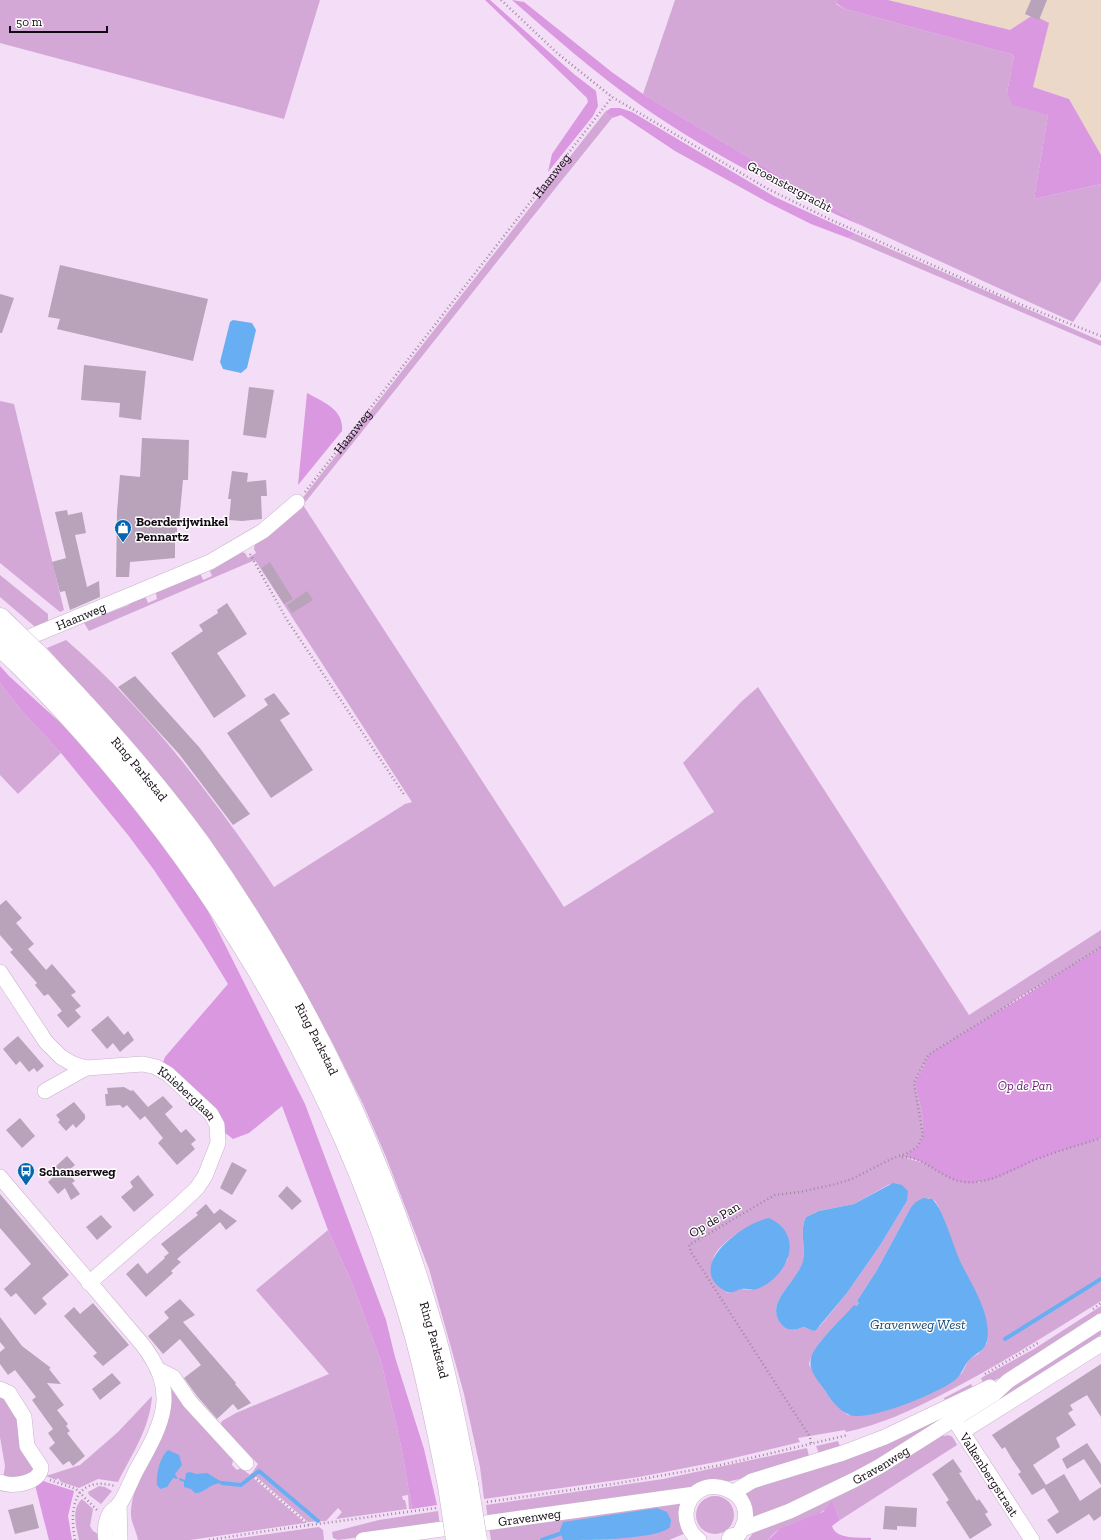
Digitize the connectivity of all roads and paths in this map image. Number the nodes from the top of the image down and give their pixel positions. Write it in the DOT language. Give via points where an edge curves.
graph roads {
  1 [pos="501,0"];
  2 [pos="612,98"];
  3 [pos="1101,336"];
  4 [pos="297,502"];
  5 [pos="244,544"];
  6 [pos="3,631"];
  7 [pos="0,649"];
  8 [pos="405,796"];
  9 [pos="1101,947"];
  10 [pos="0,972"];
  11 [pos="86,1068"];
  12 [pos="45,1091"];
  13 [pos="1101,1138"];
  14 [pos="899,1157"];
  15 [pos="0,1177"];
  16 [pos="89,1283"];
  17 [pos="1101,1303"];
  18 [pos="1089,1311"];
  19 [pos="1101,1321"];
  20 [pos="1040,1342"];
  21 [pos="1101,1344"];
  22 [pos="159,1370"];
  23 [pos="978,1378"];
  24 [pos="0,1389"];
  25 [pos="954,1420"];
  26 [pos="248,1468"];
  27 [pos="39,1476"];
  28 [pos="0,1482"];
  29 [pos="458,1485"];
  30 [pos="126,1489"];
  31 [pos="734,1492"];
  32 [pos="79,1493"];
  33 [pos="695,1494"];
  34 [pos="484,1502"];
  35 [pos="119,1504"];
  36 [pos="438,1508"];
  37 [pos="309,1525"];
  38 [pos="735,1537"];
  39 [pos="692,1538"];
  40 [pos="75,1540"];
  41 [pos="106,1540"];
  42 [pos="120,1540"];
  43 [pos="209,1540"];
  44 [pos="363,1540"];
  45 [pos="457,1540"];
  46 [pos="476,1540"];
  47 [pos="1032,1540"];
  1 -- 2 [label="path, Groenstergracht" via="557,53"];
  2 -- 3 [label="path, Groenstergracht" via="768,189 822,216 1022,305"];
  2 -- 4 [label="path, Haanweg"];
  4 -- 5 [label="street, Haanweg"];
  5 -- 7 [label="street, Haanweg" via="210,562"];
  5 -- 8 [label="path" via="287,620"];
  6 -- 29 [label="highway, Ring Parkstad, bridge" via="26,658 44,688 113,764 180,851 257,966 296,1035 352,1150 380,1226 415,1333"];
  9 -- 14 [label="path" via="928,1055 914,1083 923,1135 918,1146"];
  10 -- 11 [label="street, Knieberglaan" via="54,1051 74,1064"];
  11 -- 12 [label="street, Knieberglaan"];
  11 -- 16 [label="street, Knieberglaan" via="144,1064 162,1070 211,1114 217,1126 218,1136 205,1176 192,1194"];
  13 -- 14 [label="path" via="979,1182 962,1182 926,1163"];
  14 -- 34 [label="path, Op de Pan" via="836,1184 775,1195 689,1245 691,1252 810,1437 811,1443 721,1465 627,1482"];
  15 -- 16 [label="street"];
  16 -- 22 [label="street" via="142,1344"];
  17 -- 18 [label="path"];
  19 -- 25 [label="street, Gravenweg" via="1008,1381 994,1394"];
  20 -- 23 [label="path"];
  21 -- 25 [label="street, Gravenweg"];
  22 -- 26 [label="street" via="173,1377 190,1402"];
  22 -- 30 [label="street" via="164,1394 161,1418"];
  24 -- 27 [label="street" via="9,1394 24,1417 28,1446 41,1467"];
  25 -- 31 [label="street, Gravenweg" via="752,1481"];
  25 -- 38 [label="street, Gravenweg" via="856,1479"];
  25 -- 47 [label="street, Valkenbergstraat"];
  26 -- 37 [label="path"];
  27 -- 28 [label="street" via="16,1485 8,1486"];
  27 -- 32 [label="path" via="76,1489"];
  29 -- 45 [label="highway, Ring Parkstad, bridge"];
  29 -- 46 [label="highway, Ring Parkstad, bridge"];
  30 -- 32 [label="path" via="102,1482"];
  30 -- 35 [label="street"];
  31 -- 33 [label="street, Gravenweg" via="714,1486"];
  31 -- 38 [label="street" via="742,1502 745,1515"];
  32 -- 40 [label="path" via="72,1522"];
  33 -- 39 [label="street" via="686,1514"];
  33 -- 44 [label="street, Gravenweg"];
  35 -- 41 [label="street" via="110,1514 106,1524"];
  35 -- 42 [label="street"];
  36 -- 37 [label="path"];
  37 -- 43 [label="path"];
}
